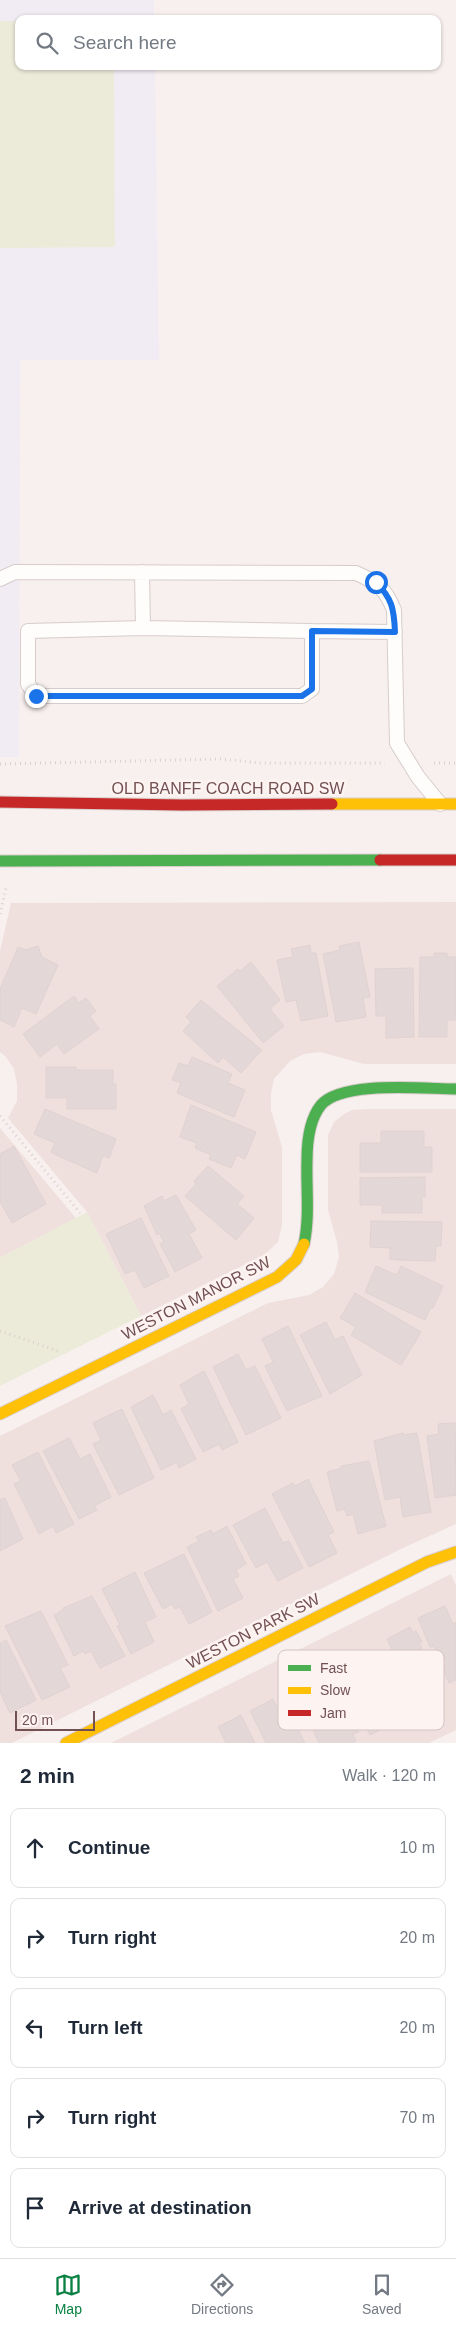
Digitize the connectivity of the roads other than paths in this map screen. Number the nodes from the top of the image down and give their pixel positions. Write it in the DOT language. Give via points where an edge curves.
graph roads {
  1 [pos="142,572"];
  2 [pos="0,579"];
  3 [pos="143,628"];
  4 [pos="312,631"];
  5 [pos="395,632"];
  6 [pos="0,802"];
  7 [pos="440,804"];
  8 [pos="456,804"];
  9 [pos="456,860"];
  10 [pos="0,861"];
  11 [pos="456,1089"];
  12 [pos="0,1414"];
  13 [pos="456,1552"];
  14 [pos="66,1743"];
  1 -- 2 [label="lane" via="15,572"];
  1 -- 3 [label="lane"];
  1 -- 5 [label="lane" via="356,573 376,582 387,593 394,610"];
  3 -- 4 [label="lane"];
  3 -- 4 [label="lane" via="28,631 28,684 36,696 302,696 312,689"];
  4 -- 5 [label="lane"];
  5 -- 7 [label="lane" via="397,743"];
  6 -- 7 [label="street, OLD BANFF COACH ROAD SW"];
  7 -- 8 [label="street, OLD BANFF COACH ROAD SW"];
  9 -- 10 [label="street"];
  11 -- 12 [label="street, WESTON MANOR SW" via="359,1090 335,1095 318,1108 308,1137 308,1228 305,1246 291,1267"];
  13 -- 14 [label="street, WESTON PARK SW" via="427,1562"];
}
